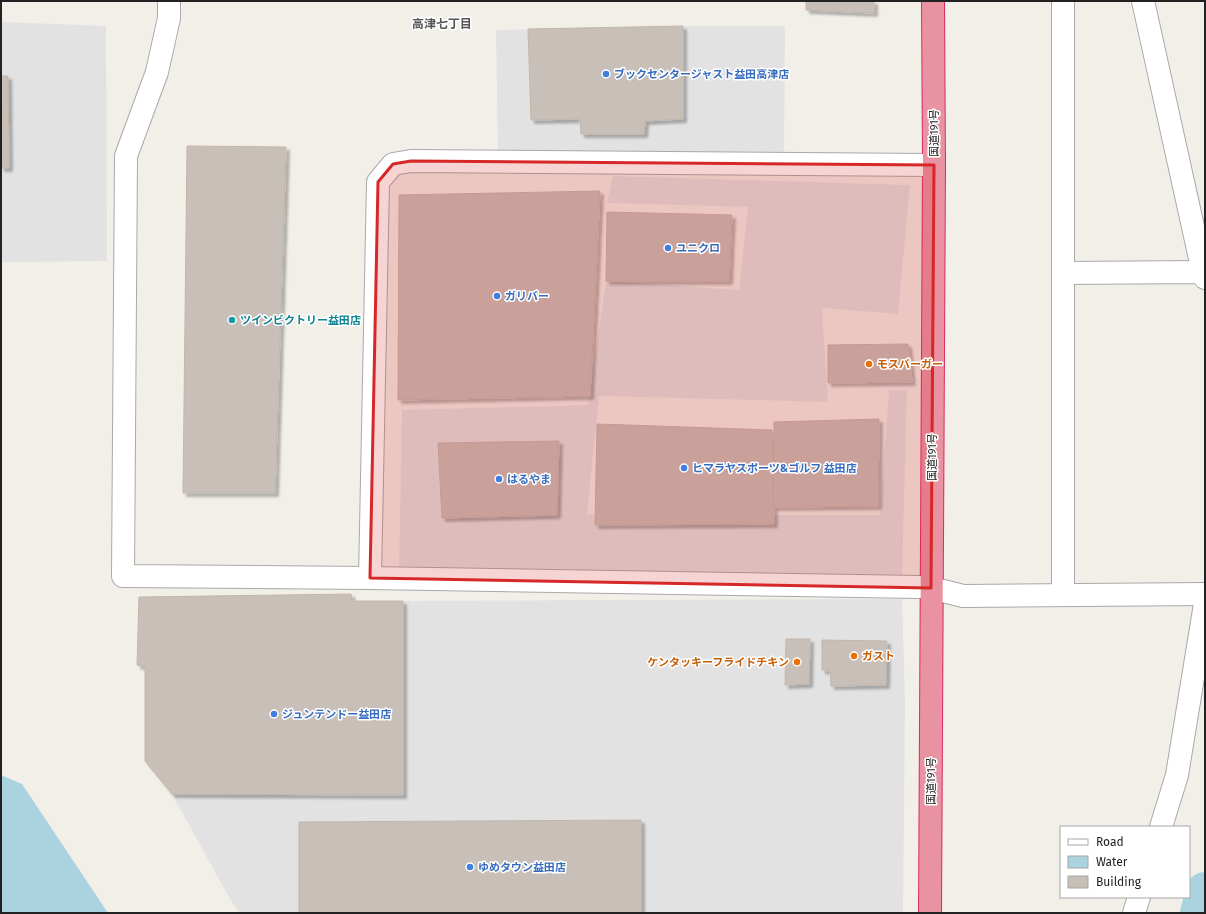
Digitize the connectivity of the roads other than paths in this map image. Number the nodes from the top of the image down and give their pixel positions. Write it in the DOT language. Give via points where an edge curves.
graph roads {
  1 [pos="169,1"];
  2 [pos="933,1"];
  3 [pos="1063,1"];
  4 [pos="1143,1"];
  5 [pos="934,165"];
  6 [pos="1063,273"];
  7 [pos="1204,274"];
  8 [pos="370,578"];
  9 [pos="931,588"];
  10 [pos="1205,594"];
  11 [pos="1063,595"];
  12 [pos="1205,604"];
  13 [pos="1161,826"];
  14 [pos="1139,898"];
  15 [pos="930,913"];
  16 [pos="1134,913"];
  1 -- 8 [label="street" via="169,18 157,72 126,156 123,576"];
  2 -- 5 [label="highway, 国道191号"];
  3 -- 6 [label="street"];
  4 -- 7 [label="street"];
  5 -- 8 [label="street" via="411,160 393,164 378,182"];
  5 -- 9 [label="highway, 国道191号"];
  6 -- 7 [label="street"];
  6 -- 11 [label="street"];
  8 -- 9 [label="street"];
  9 -- 11 [label="street" via="963,596"];
  9 -- 15 [label="highway, 国道191号"];
  10 -- 11 [label="street"];
  12 -- 13 [label="street" via="1177,775"];
  14 -- 16 [label="street"];
}
